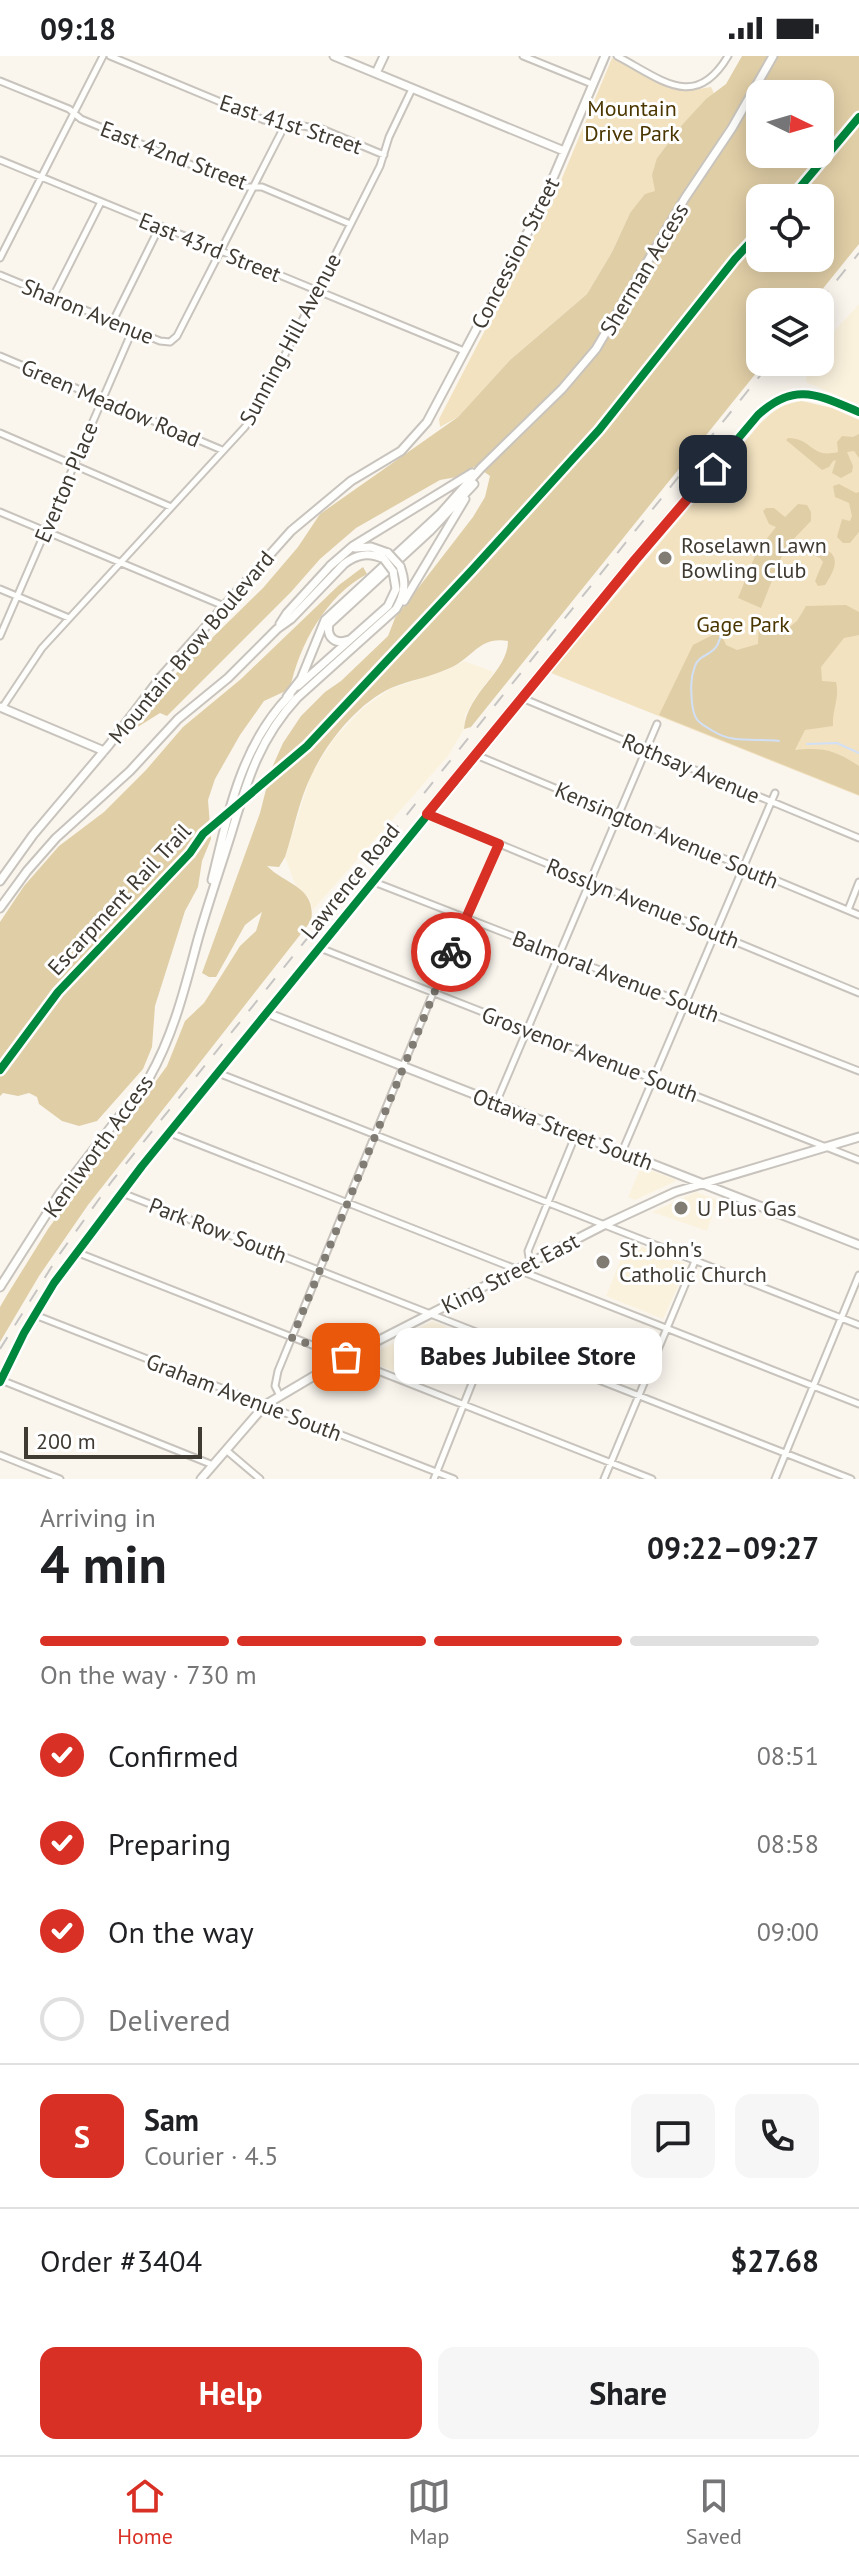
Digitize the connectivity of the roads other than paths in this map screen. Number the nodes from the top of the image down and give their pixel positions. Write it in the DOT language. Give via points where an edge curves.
graph roads {
  1 [pos="103,56"];
  2 [pos="110,56"];
  3 [pos="334,56"];
  4 [pos="384,56"];
  5 [pos="523,56"];
  6 [pos="605,56"];
  7 [pos="617,56"];
  8 [pos="728,56"];
  9 [pos="773,56"];
  10 [pos="376,73"];
  11 [pos="0,81"];
  12 [pos="592,84"];
  13 [pos="412,89"];
  14 [pos="74,113"];
  15 [pos="285,125"];
  16 [pos="564,151"];
  17 [pos="384,155"];
  18 [pos="0,160"];
  19 [pos="41,177"];
  20 [pos="253,188"];
  21 [pos="101,202"];
  22 [pos="350,224"];
  23 [pos="160,226"];
  24 [pos="0,236"];
  25 [pos="9,240"];
  26 [pos="221,251"];
  27 [pos="0,258"];
  28 [pos="0,275"];
  29 [pos="317,291"];
  30 [pos="53,297"];
  31 [pos="113,321"];
  32 [pos="133,329"];
  33 [pos="465,351"];
  34 [pos="0,356"];
  35 [pos="102,399"];
  36 [pos="859,412"];
  37 [pos="0,433"];
  38 [pos="411,442"];
  39 [pos="222,450"];
  40 [pos="73,465"];
  41 [pos="485,466"];
  42 [pos="474,484"];
  43 [pos="171,507"];
  44 [pos="0,512"];
  45 [pos="45,531"];
  46 [pos="386,556"];
  47 [pos="121,563"];
  48 [pos="330,566"];
  49 [pos="397,568"];
  50 [pos="0,589"];
  51 [pos="16,596"];
  52 [pos="224,606"];
  53 [pos="396,609"];
  54 [pos="69,618"];
  55 [pos="277,629"];
  56 [pos="0,636"];
  57 [pos="351,639"];
  58 [pos="287,697"];
  59 [pos="522,698"];
  60 [pos="1,707"];
  61 [pos="657,724"];
  62 [pos="646,749"];
  63 [pos="104,751"];
  64 [pos="475,755"];
  65 [pos="775,793"];
  66 [pos="771,802"];
  67 [pos="427,814"];
  68 [pos="618,815"];
  69 [pos="859,838"];
  70 [pos="499,844"];
  71 [pos="742,866"];
  72 [pos="0,881"];
  73 [pos="590,881"];
  74 [pos="374,882"];
  75 [pos="859,882"];
  76 [pos="208,906"];
  77 [pos="0,908"];
  78 [pos="848,910"];
  79 [pos="859,915"];
  80 [pos="466,917"];
  81 [pos="715,933"];
  82 [pos="320,948"];
  83 [pos="559,954"];
  84 [pos="433,993"];
  85 [pos="859,993"];
  86 [pos="686,1003"];
  87 [pos="267,1013"];
  88 [pos="526,1030"];
  89 [pos="403,1066"];
  90 [pos="859,1071"];
  91 [pos="218,1073"];
  92 [pos="653,1079"];
  93 [pos="496,1103"];
  94 [pos="170,1133"];
  95 [pos="576,1134"];
  96 [pos="375,1135"];
  97 [pos="859,1137"];
  98 [pos="825,1146"];
  99 [pos="621,1153"];
  100 [pos="859,1160"];
  101 [pos="700,1183"];
  102 [pos="121,1192"];
  103 [pos="348,1202"];
  104 [pos="548,1202"];
  105 [pos="604,1225"];
  106 [pos="859,1245"];
  107 [pos="76,1252"];
  108 [pos="695,1261"];
  109 [pos="530,1263"];
  110 [pos="518,1269"];
  111 [pos="320,1270"];
  112 [pos="859,1275"];
  113 [pos="0,1287"];
  114 [pos="432,1313"];
  115 [pos="35,1315"];
  116 [pos="841,1318"];
  117 [pos="859,1325"];
  118 [pos="667,1327"];
  119 [pos="292,1338"];
  120 [pos="490,1338"];
  121 [pos="346,1357"];
  122 [pos="0,1381"];
  123 [pos="814,1386"];
  124 [pos="637,1395"];
  125 [pos="280,1396"];
  126 [pos="859,1404"];
  127 [pos="265,1405"];
  128 [pos="465,1405"];
  129 [pos="226,1450"];
  130 [pos="785,1453"];
  131 [pos="0,1455"];
  132 [pos="611,1463"];
  133 [pos="213,1465"];
  134 [pos="435,1476"];
  135 [pos="60,1479"];
  136 [pos="201,1479"];
  137 [pos="260,1479"];
  138 [pos="454,1479"];
  139 [pos="604,1479"];
  140 [pos="652,1479"];
  141 [pos="775,1479"];
  142 [pos="851,1479"];
  1 -- 14 [label="street"];
  2 -- 15 [label="street, East 41st Street"];
  3 -- 10 [label="main road"];
  4 -- 10 [label="main road"];
  5 -- 12 [label="street"];
  6 -- 12 [label="main road, Concession Street"];
  7 -- 8 [label="street" via="671,85 694,87 713,79"];
  9 -- 41 [label="main road, Sherman Access" via="596,349"];
  10 -- 13 [label="main road"];
  11 -- 14 [label="street, East 42nd Street"];
  12 -- 16 [label="main road, Concession Street"];
  13 -- 16 [label="main road"];
  13 -- 17 [label="street, Sunning Hill Avenue"];
  14 -- 19 [label="street"];
  14 -- 20 [label="street, East 42nd Street"];
  15 -- 17 [label="street, East 41st Street" via="322,129"];
  15 -- 20 [label="street, Sharon Avenue"];
  16 -- 33 [label="main road, Concession Street" via="539,211"];
  17 -- 22 [label="street, Sunning Hill Avenue"];
  18 -- 19 [label="street, East 43rd Street"];
  19 -- 21 [label="street, East 43rd Street"];
  19 -- 25 [label="street"];
  20 -- 22 [label="street, East 42nd Street" via="262,187"];
  20 -- 26 [label="street, Sharon Avenue"];
  21 -- 23 [label="street, East 43rd Street"];
  21 -- 30 [label="street"];
  22 -- 29 [label="street, Sunning Hill Avenue"];
  23 -- 26 [label="street, East 43rd Street"];
  23 -- 31 [label="street"];
  24 -- 25 [label="street"];
  25 -- 27 [label="street"];
  26 -- 29 [label="street, East 43rd Street"];
  26 -- 32 [label="street, Sharon Avenue" via="177,336 160,341"];
  28 -- 30 [label="street, Sharon Avenue"];
  29 -- 33 [label="street, East 43rd Street"];
  29 -- 39 [label="street, Sunning Hill Avenue" via="260,404"];
  30 -- 31 [label="street, Sharon Avenue"];
  31 -- 32 [label="street, Sharon Avenue"];
  32 -- 35 [label="street, Everton Place"];
  33 -- 38 [label="main road, Concession Street"];
  34 -- 35 [label="street, Green Meadow Road"];
  35 -- 39 [label="street, Green Meadow Road"];
  35 -- 40 [label="street, Everton Place"];
  36 -- 59 [label="main road, Lawrence Road" via="814,394 774,401"];
  37 -- 40 [label="street"];
  38 -- 52 [label="main road, Mountain Brow Boulevard" via="351,481 291,531"];
  39 -- 43 [label="street, Sunning Hill Avenue"];
  40 -- 43 [label="street"];
  40 -- 45 [label="street, Everton Place"];
  41 -- 42 [label="main road"];
  41 -- 48 [label="main road" via="353,546"];
  41 -- 58 [label="main road" via="325,620 303,674"];
  42 -- 53 [label="main road, Kenilworth Access"];
  42 -- 57 [label="main road" via="329,624 332,639"];
  43 -- 47 [label="street, Sunning Hill Avenue"];
  44 -- 45 [label="street"];
  45 -- 47 [label="street"];
  45 -- 51 [label="street, Everton Place"];
  46 -- 48 [label="main road" via="376,547 358,547"];
  46 -- 49 [label="main road, bridge"];
  46 -- 55 [label="main road" via="351,558"];
  47 -- 52 [label="street"];
  47 -- 54 [label="street, Sunning Hill Avenue"];
  48 -- 55 [label="main road"];
  49 -- 53 [label="main road" via="404,590"];
  49 -- 57 [label="main road, Kenilworth Access" via="392,601"];
  50 -- 51 [label="street"];
  51 -- 54 [label="street"];
  51 -- 56 [label="street, Everton Place"];
  52 -- 63 [label="main road, Mountain Brow Boulevard"];
  53 -- 76 [label="main road, Kenilworth Access" via="297,698 273,727 252,766"];
  54 -- 60 [label="street, Sunning Hill Avenue"];
  55 -- 77 [label="main road" via="56,838"];
  57 -- 58 [label="main road, Kenilworth Access"];
  58 -- 76 [label="main road, Kenilworth Access" via="255,741 242,772"];
  59 -- 62 [label="street, Rothsay Avenue"];
  59 -- 64 [label="main road, Lawrence Road"];
  60 -- 63 [label="main road"];
  61 -- 62 [label="street"];
  62 -- 66 [label="street, Rothsay Avenue"];
  62 -- 68 [label="street"];
  63 -- 72 [label="main road, Mountain Brow Boulevard"];
  64 -- 67 [label="main road, Lawrence Road"];
  64 -- 68 [label="street, Kensington Avenue South"];
  65 -- 66 [label="street"];
  66 -- 69 [label="street, Rothsay Avenue"];
  66 -- 71 [label="street"];
  67 -- 70 [label="street, Rosslyn Avenue South"];
  67 -- 74 [label="main road, Lawrence Road"];
  68 -- 71 [label="street, Kensington Avenue South"];
  68 -- 73 [label="street"];
  70 -- 73 [label="street, Rosslyn Avenue South"];
  70 -- 80 [label="street"];
  71 -- 78 [label="street, Kensington Avenue South"];
  71 -- 81 [label="street"];
  73 -- 81 [label="street, Rosslyn Avenue South"];
  73 -- 83 [label="street"];
  74 -- 80 [label="street, Balmoral Avenue South"];
  74 -- 82 [label="main road, Lawrence Road"];
  75 -- 78 [label="street"];
  76 -- 113 [label="main road, Kenilworth Access" via="158,1062 60,1193"];
  78 -- 79 [label="street, Kensington Avenue South"];
  80 -- 83 [label="street, Balmoral Avenue South"];
  80 -- 84 [label="street"];
  81 -- 85 [label="street, Rosslyn Avenue South"];
  81 -- 86 [label="street"];
  82 -- 84 [label="street, Grosvenor Avenue South"];
  82 -- 87 [label="main road, Lawrence Road"];
  83 -- 86 [label="street, Balmoral Avenue South"];
  83 -- 88 [label="street"];
  84 -- 88 [label="street, Grosvenor Avenue South"];
  84 -- 89 [label="street"];
  86 -- 90 [label="street, Balmoral Avenue South"];
  86 -- 92 [label="street"];
  87 -- 89 [label="main road, Ottawa Street South"];
  87 -- 91 [label="main road, Lawrence Road"];
  88 -- 92 [label="street, Grosvenor Avenue South"];
  88 -- 93 [label="street"];
  89 -- 93 [label="main road, Ottawa Street South"];
  89 -- 96 [label="street"];
  91 -- 94 [label="main road, Lawrence Road"];
  91 -- 96 [label="street"];
  92 -- 98 [label="street, Grosvenor Avenue South"];
  92 -- 99 [label="street"];
  93 -- 95 [label="main road, Ottawa Street South"];
  94 -- 102 [label="main road, Lawrence Road"];
  94 -- 103 [label="street"];
  95 -- 99 [label="main road, Ottawa Street South"];
  95 -- 104 [label="street"];
  96 -- 103 [label="street"];
  96 -- 104 [label="street"];
  97 -- 98 [label="main road, King Street East"];
  98 -- 100 [label="street, Grosvenor Avenue South"];
  98 -- 101 [label="main road, King Street East"];
  99 -- 101 [label="main road, Ottawa Street South"];
  101 -- 105 [label="main road, King Street East"];
  101 -- 106 [label="main road, Ottawa Street South"];
  102 -- 107 [label="main road, Lawrence Road"];
  102 -- 111 [label="street, Park Row South"];
  103 -- 110 [label="street"];
  103 -- 111 [label="street"];
  104 -- 105 [label="street"];
  104 -- 109 [label="street" via="528,1251"];
  105 -- 108 [label="street"];
  105 -- 109 [label="main road, King Street East"];
  107 -- 115 [label="main road, Lawrence Road"];
  107 -- 119 [label="street"];
  108 -- 116 [label="street"];
  108 -- 118 [label="street"];
  109 -- 110 [label="main road, King Street East"];
  110 -- 114 [label="main road, King Street East"];
  110 -- 118 [label="street"];
  111 -- 114 [label="street, Park Row South"];
  111 -- 119 [label="street"];
  112 -- 116 [label="street"];
  114 -- 120 [label="street, Park Row South"];
  114 -- 121 [label="main road, King Street East"];
  115 -- 122 [label="main road, Lawrence Road"];
  115 -- 127 [label="street, Graham Avenue South"];
  116 -- 117 [label="street"];
  116 -- 123 [label="street"];
  118 -- 123 [label="street"];
  118 -- 124 [label="street"];
  119 -- 121 [label="street"];
  119 -- 125 [label="street" via="276,1378"];
  120 -- 124 [label="street, Park Row South"];
  120 -- 128 [label="street"];
  121 -- 125 [label="main road, King Street East"];
  121 -- 128 [label="street"];
  122 -- 133 [label="street"];
  123 -- 126 [label="street"];
  123 -- 130 [label="street"];
  124 -- 130 [label="street, Park Row South"];
  124 -- 132 [label="street"];
  125 -- 127 [label="main road, King Street East"];
  127 -- 129 [label="main road, King Street East"];
  127 -- 134 [label="street, Graham Avenue South"];
  128 -- 132 [label="street"];
  128 -- 134 [label="street"];
  129 -- 133 [label="main road, King Street East"];
  129 -- 137 [label="street"];
  130 -- 141 [label="street"];
  130 -- 142 [label="street, Park Row South"];
  131 -- 135 [label="street"];
  132 -- 139 [label="street"];
  132 -- 140 [label="street"];
  133 -- 136 [label="main road, King Street East"];
  134 -- 138 [label="street, Graham Avenue South"];
}
